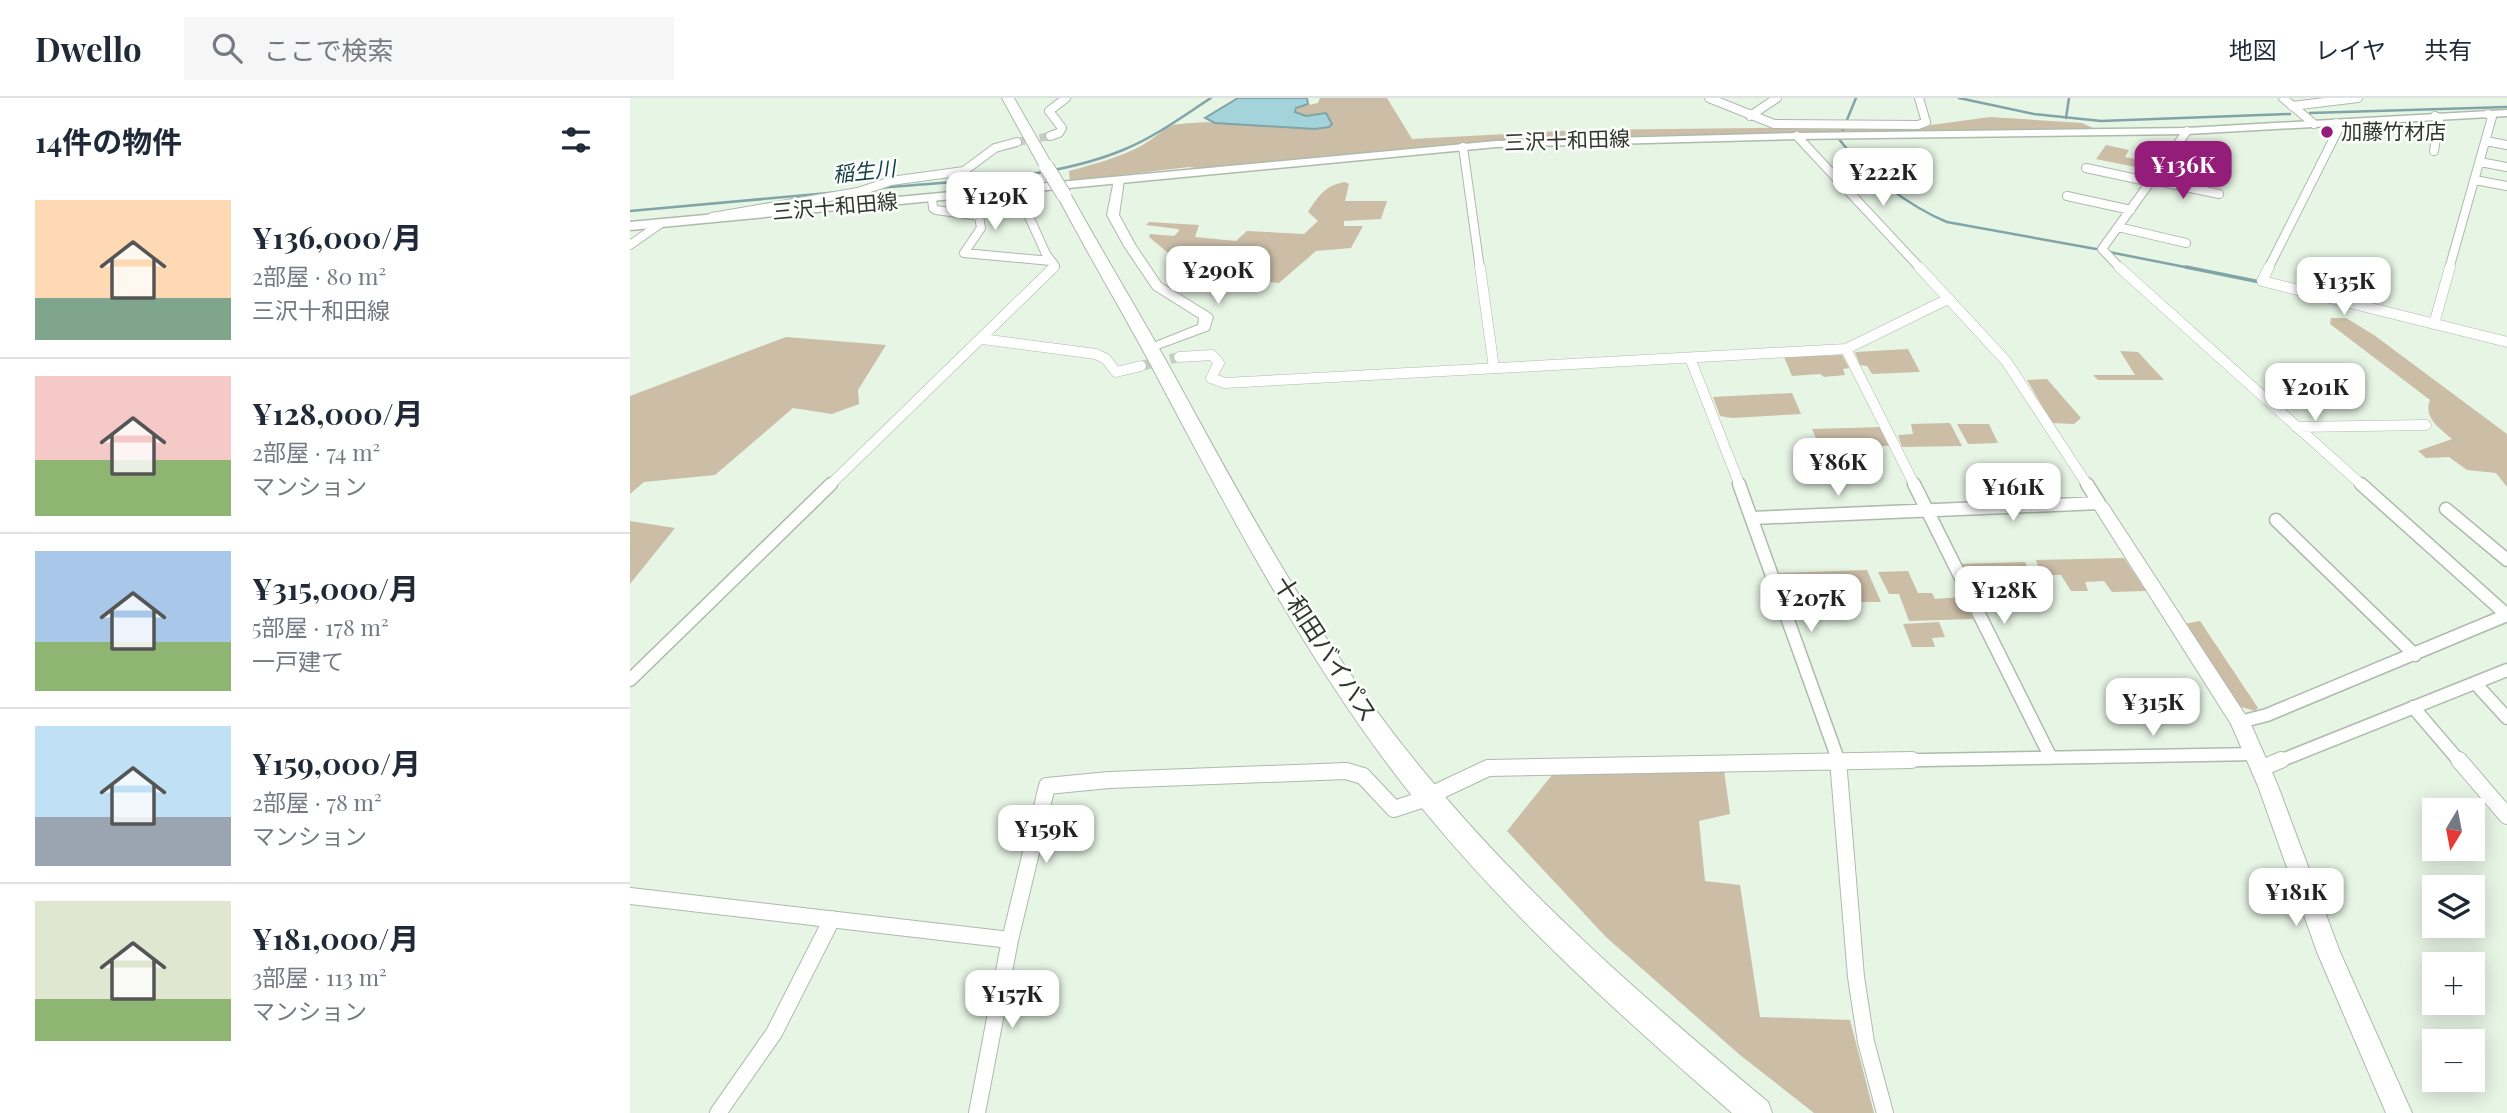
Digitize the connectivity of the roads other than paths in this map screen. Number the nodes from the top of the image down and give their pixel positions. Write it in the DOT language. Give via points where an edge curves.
graph roads {
  1 [pos="1008,98"];
  2 [pos="1066,98"];
  3 [pos="1711,98"];
  4 [pos="1777,98"];
  5 [pos="1919,98"];
  6 [pos="2283,98"];
  7 [pos="2358,98"];
  8 [pos="2292,106"];
  9 [pos="2507,113"];
  10 [pos="2488,114"];
  11 [pos="1750,116"];
  12 [pos="2435,116"];
  13 [pos="2336,123"];
  14 [pos="2314,124"];
  15 [pos="2187,131"];
  16 [pos="1797,135"];
  17 [pos="1050,136"];
  18 [pos="2486,141"];
  19 [pos="1017,142"];
  20 [pos="2507,145"];
  21 [pos="1463,147"];
  22 [pos="2434,151"];
  23 [pos="2480,162"];
  24 [pos="1046,166"];
  25 [pos="2507,167"];
  26 [pos="2086,168"];
  27 [pos="1119,180"];
  28 [pos="2475,180"];
  29 [pos="2152,181"];
  30 [pos="2507,186"];
  31 [pos="873,188"];
  32 [pos="1017,190"];
  33 [pos="2219,194"];
  34 [pos="1064,195"];
  35 [pos="2067,196"];
  36 [pos="932,198"];
  37 [pos="2131,210"];
  38 [pos="706,219"];
  39 [pos="660,224"];
  40 [pos="630,226"];
  41 [pos="2118,228"];
  42 [pos="2186,243"];
  43 [pos="630,245"];
  44 [pos="1051,261"];
  45 [pos="1948,299"];
  46 [pos="2434,324"];
  47 [pos="982,339"];
  48 [pos="2507,342"];
  49 [pos="1846,349"];
  50 [pos="1145,357"];
  51 [pos="1179,357"];
  52 [pos="1690,358"];
  53 [pos="1494,368"];
  54 [pos="2427,425"];
  55 [pos="2296,427"];
  56 [pos="2099,503"];
  57 [pos="2446,509"];
  58 [pos="1926,510"];
  59 [pos="1752,518"];
  60 [pos="2276,520"];
  61 [pos="2507,560"];
  62 [pos="2507,615"];
  63 [pos="2415,655"];
  64 [pos="2507,670"];
  65 [pos="630,680"];
  66 [pos="2475,683"];
  67 [pos="2413,707"];
  68 [pos="2507,718"];
  69 [pos="2240,722"];
  70 [pos="2051,758"];
  71 [pos="2259,761"];
  72 [pos="1839,762"];
  73 [pos="1430,797"];
  74 [pos="2507,816"];
  75 [pos="630,896"];
  76 [pos="832,919"];
  77 [pos="1010,940"];
  78 [pos="718,1113"];
  79 [pos="977,1113"];
  80 [pos="1756,1113"];
  81 [pos="1885,1113"];
  82 [pos="2399,1113"];
  1 -- 24 [label="highway, 十和田バイパス"];
  2 -- 17 [label="street" via="1049,111 1062,128"];
  3 -- 11 [label="street"];
  4 -- 11 [label="street"];
  5 -- 11 [label="street" via="1923,124 1784,125"];
  6 -- 8 [label="street"];
  7 -- 8 [label="street"];
  8 -- 14 [label="street"];
  9 -- 10 [label="main road, 三沢十和田線"];
  10 -- 12 [label="main road, 三沢十和田線"];
  10 -- 18 [label="street" via="2492,117"];
  12 -- 13 [label="main road, 三沢十和田線"];
  12 -- 22 [label="street" via="2439,118"];
  13 -- 14 [label="main road, 三沢十和田線"];
  13 -- 46 [label="street" via="2339,128 2262,281"];
  14 -- 15 [label="main road, 三沢十和田線"];
  15 -- 16 [label="main road, 三沢十和田線"];
  15 -- 29 [label="street"];
  16 -- 21 [label="main road, 三沢十和田線"];
  16 -- 45 [label="street"];
  18 -- 20 [label="street"];
  18 -- 23 [label="street"];
  19 -- 31 [label="street" via="995,148 964,171 891,181"];
  21 -- 27 [label="main road, 三沢十和田線"];
  21 -- 53 [label="street"];
  23 -- 25 [label="street"];
  23 -- 28 [label="street"];
  24 -- 34 [label="highway, 十和田バイパス, bridge"];
  26 -- 29 [label="street"];
  27 -- 32 [label="main road, 三沢十和田線"];
  27 -- 50 [label="street" via="1113,215 1130,246 1157,286 1206,317 1196,332"];
  28 -- 30 [label="street"];
  28 -- 46 [label="street"];
  29 -- 33 [label="street"];
  29 -- 37 [label="street"];
  31 -- 38 [label="street"];
  32 -- 36 [label="main road, 三沢十和田線"];
  32 -- 44 [label="street"];
  34 -- 50 [label="highway, 十和田バイパス" via="1124,306"];
  35 -- 37 [label="street"];
  36 -- 38 [label="main road, 三沢十和田線"];
  36 -- 44 [label="street" via="936,210 979,216 981,228 964,253"];
  37 -- 41 [label="street"];
  38 -- 39 [label="main road, 三沢十和田線"];
  39 -- 40 [label="main road, 三沢十和田線"];
  39 -- 43 [label="street"];
  41 -- 42 [label="street"];
  41 -- 55 [label="street" via="2103,253"];
  44 -- 47 [label="street" via="1055,266"];
  45 -- 49 [label="street"];
  45 -- 56 [label="street" via="2006,361"];
  46 -- 48 [label="street"];
  47 -- 50 [label="street" via="1096,354 1116,372"];
  47 -- 65 [label="street"];
  49 -- 52 [label="street"];
  49 -- 58 [label="street"];
  50 -- 73 [label="highway, 十和田バイパス" via="1300,615 1360,706"];
  51 -- 53 [label="street" via="1212,355 1219,363 1212,378 1225,383"];
  52 -- 53 [label="street"];
  52 -- 59 [label="street"];
  54 -- 55 [label="street"];
  55 -- 62 [label="street"];
  56 -- 58 [label="street"];
  56 -- 69 [label="street"];
  57 -- 61 [label="street"];
  58 -- 59 [label="street"];
  58 -- 70 [label="street"];
  59 -- 72 [label="street"];
  60 -- 63 [label="street"];
  62 -- 63 [label="street"];
  63 -- 69 [label="street"];
  64 -- 66 [label="street"];
  66 -- 67 [label="street"];
  66 -- 68 [label="street"];
  67 -- 71 [label="street"];
  67 -- 74 [label="street"];
  69 -- 71 [label="street"];
  70 -- 71 [label="street"];
  70 -- 72 [label="street"];
  71 -- 82 [label="street" via="2326,945"];
  72 -- 73 [label="street" via="1488,768"];
  72 -- 81 [label="street" via="1856,977 1866,1042"];
  73 -- 77 [label="street" via="1394,809 1363,776 1346,771 1047,786"];
  73 -- 80 [label="highway, 十和田バイパス" via="1602,981"];
  75 -- 76 [label="street"];
  76 -- 77 [label="street"];
  76 -- 78 [label="street" via="774,1033"];
  77 -- 79 [label="street"];
}
